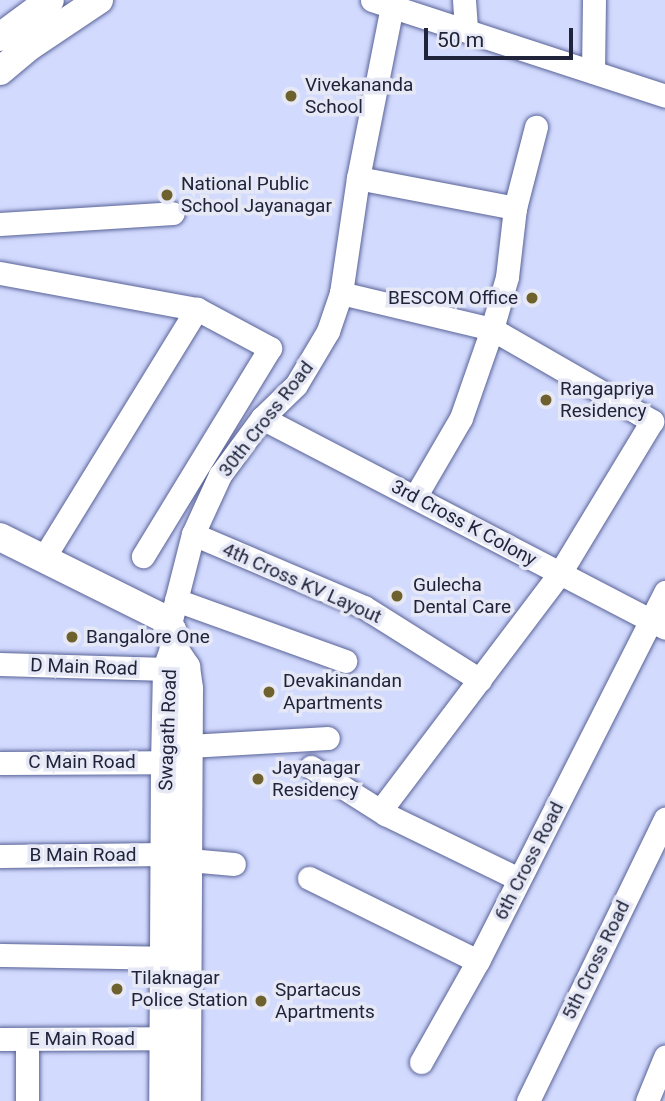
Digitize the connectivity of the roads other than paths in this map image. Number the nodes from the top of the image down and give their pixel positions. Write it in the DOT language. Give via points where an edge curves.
graph roads {
  1 [pos="50,0"];
  2 [pos="99,0"];
  3 [pos="464,0"];
  4 [pos="594,0"];
  5 [pos="382,3"];
  6 [pos="466,30"];
  7 [pos="0,37"];
  8 [pos="0,72"];
  9 [pos="593,72"];
  10 [pos="665,96"];
  11 [pos="536,127"];
  12 [pos="358,178"];
  13 [pos="515,208"];
  14 [pos="173,213"];
  15 [pos="0,224"];
  16 [pos="0,273"];
  17 [pos="341,293"];
  18 [pos="197,309"];
  19 [pos="492,329"];
  20 [pos="262,418"];
  21 [pos="415,497"];
  22 [pos="193,534"];
  23 [pos="0,537"];
  24 [pos="144,556"];
  25 [pos="43,559"];
  26 [pos="560,573"];
  27 [pos="665,592"];
  28 [pos="657,624"];
  29 [pos="172,636"];
  30 [pos="345,661"];
  31 [pos="0,664"];
  32 [pos="480,680"];
  33 [pos="328,738"];
  34 [pos="189,746"];
  35 [pos="165,762"];
  36 [pos="0,763"];
  37 [pos="311,767"];
  38 [pos="385,814"];
  39 [pos="665,819"];
  40 [pos="0,856"];
  41 [pos="178,857"];
  42 [pos="234,864"];
  43 [pos="309,878"];
  44 [pos="519,879"];
  45 [pos="0,956"];
  46 [pos="165,958"];
  47 [pos="478,961"];
  48 [pos="164,1038"];
  49 [pos="0,1039"];
  50 [pos="27,1039"];
  51 [pos="665,1057"];
  52 [pos="421,1062"];
  53 [pos="27,1101"];
  54 [pos="163,1101"];
  55 [pos="187,1101"];
  56 [pos="528,1101"];
  57 [pos="647,1101"];
  1 -- 7 [label="main road"];
  2 -- 8 [label="main road"];
  3 -- 6 [label="street"];
  4 -- 9 [label="street"];
  5 -- 6 [label="street"];
  5 -- 12 [label="street, 30th Cross Road"];
  6 -- 9 [label="street"];
  9 -- 10 [label="street"];
  11 -- 13 [label="street"];
  12 -- 13 [label="street"];
  12 -- 17 [label="street, 30th Cross Road"];
  13 -- 19 [label="street" via="507,277"];
  14 -- 15 [label="street"];
  16 -- 18 [label="street"];
  17 -- 19 [label="street"];
  17 -- 20 [label="street, 30th Cross Road" via="310,366"];
  18 -- 24 [label="street" via="270,348"];
  18 -- 25 [label="street"];
  19 -- 21 [label="street" via="461,418"];
  19 -- 26 [label="street" via="652,421"];
  20 -- 21 [label="street, 3rd Cross K Colony"];
  20 -- 22 [label="street, 30th Cross Road" via="220,475"];
  21 -- 26 [label="street, 3rd Cross K Colony"];
  22 -- 29 [label="street, 30th Cross Road"];
  22 -- 32 [label="street, 4th Cross KV Layout" via="364,607"];
  23 -- 25 [label="main road"];
  25 -- 29 [label="main road"];
  26 -- 28 [label="street, 3rd Cross K Colony"];
  26 -- 32 [label="street"];
  27 -- 28 [label="street, 6th Cross Road"];
  28 -- 44 [label="street, 6th Cross Road"];
  29 -- 30 [label="street, D Main Road"];
  29 -- 31 [label="street, D Main Road"];
  29 -- 34 [label="main road, Swagath Road" via="188,678"];
  29 -- 35 [label="main road, Swagath Road"];
  32 -- 38 [label="street" via="383,807"];
  33 -- 34 [label="street"];
  34 -- 41 [label="main road, Swagath Road"];
  35 -- 36 [label="street, C Main Road"];
  35 -- 41 [label="main road, Swagath Road"];
  37 -- 38 [label="street"];
  38 -- 44 [label="street"];
  39 -- 56 [label="street, 5th Cross Road"];
  40 -- 41 [label="street, B Main Road"];
  41 -- 42 [label="street, B Main Road"];
  41 -- 46 [label="main road, Swagath Road"];
  41 -- 55 [label="main road, Swagath Road"];
  43 -- 47 [label="street"];
  44 -- 47 [label="street, 6th Cross Road"];
  45 -- 46 [label="street"];
  46 -- 48 [label="main road, Swagath Road"];
  47 -- 52 [label="street, 6th Cross Road"];
  48 -- 50 [label="street, E Main Road"];
  48 -- 54 [label="main road, Swagath Road"];
  49 -- 50 [label="street, E Main Road"];
  50 -- 53 [label="street"];
  51 -- 57 [label="street"];
}
